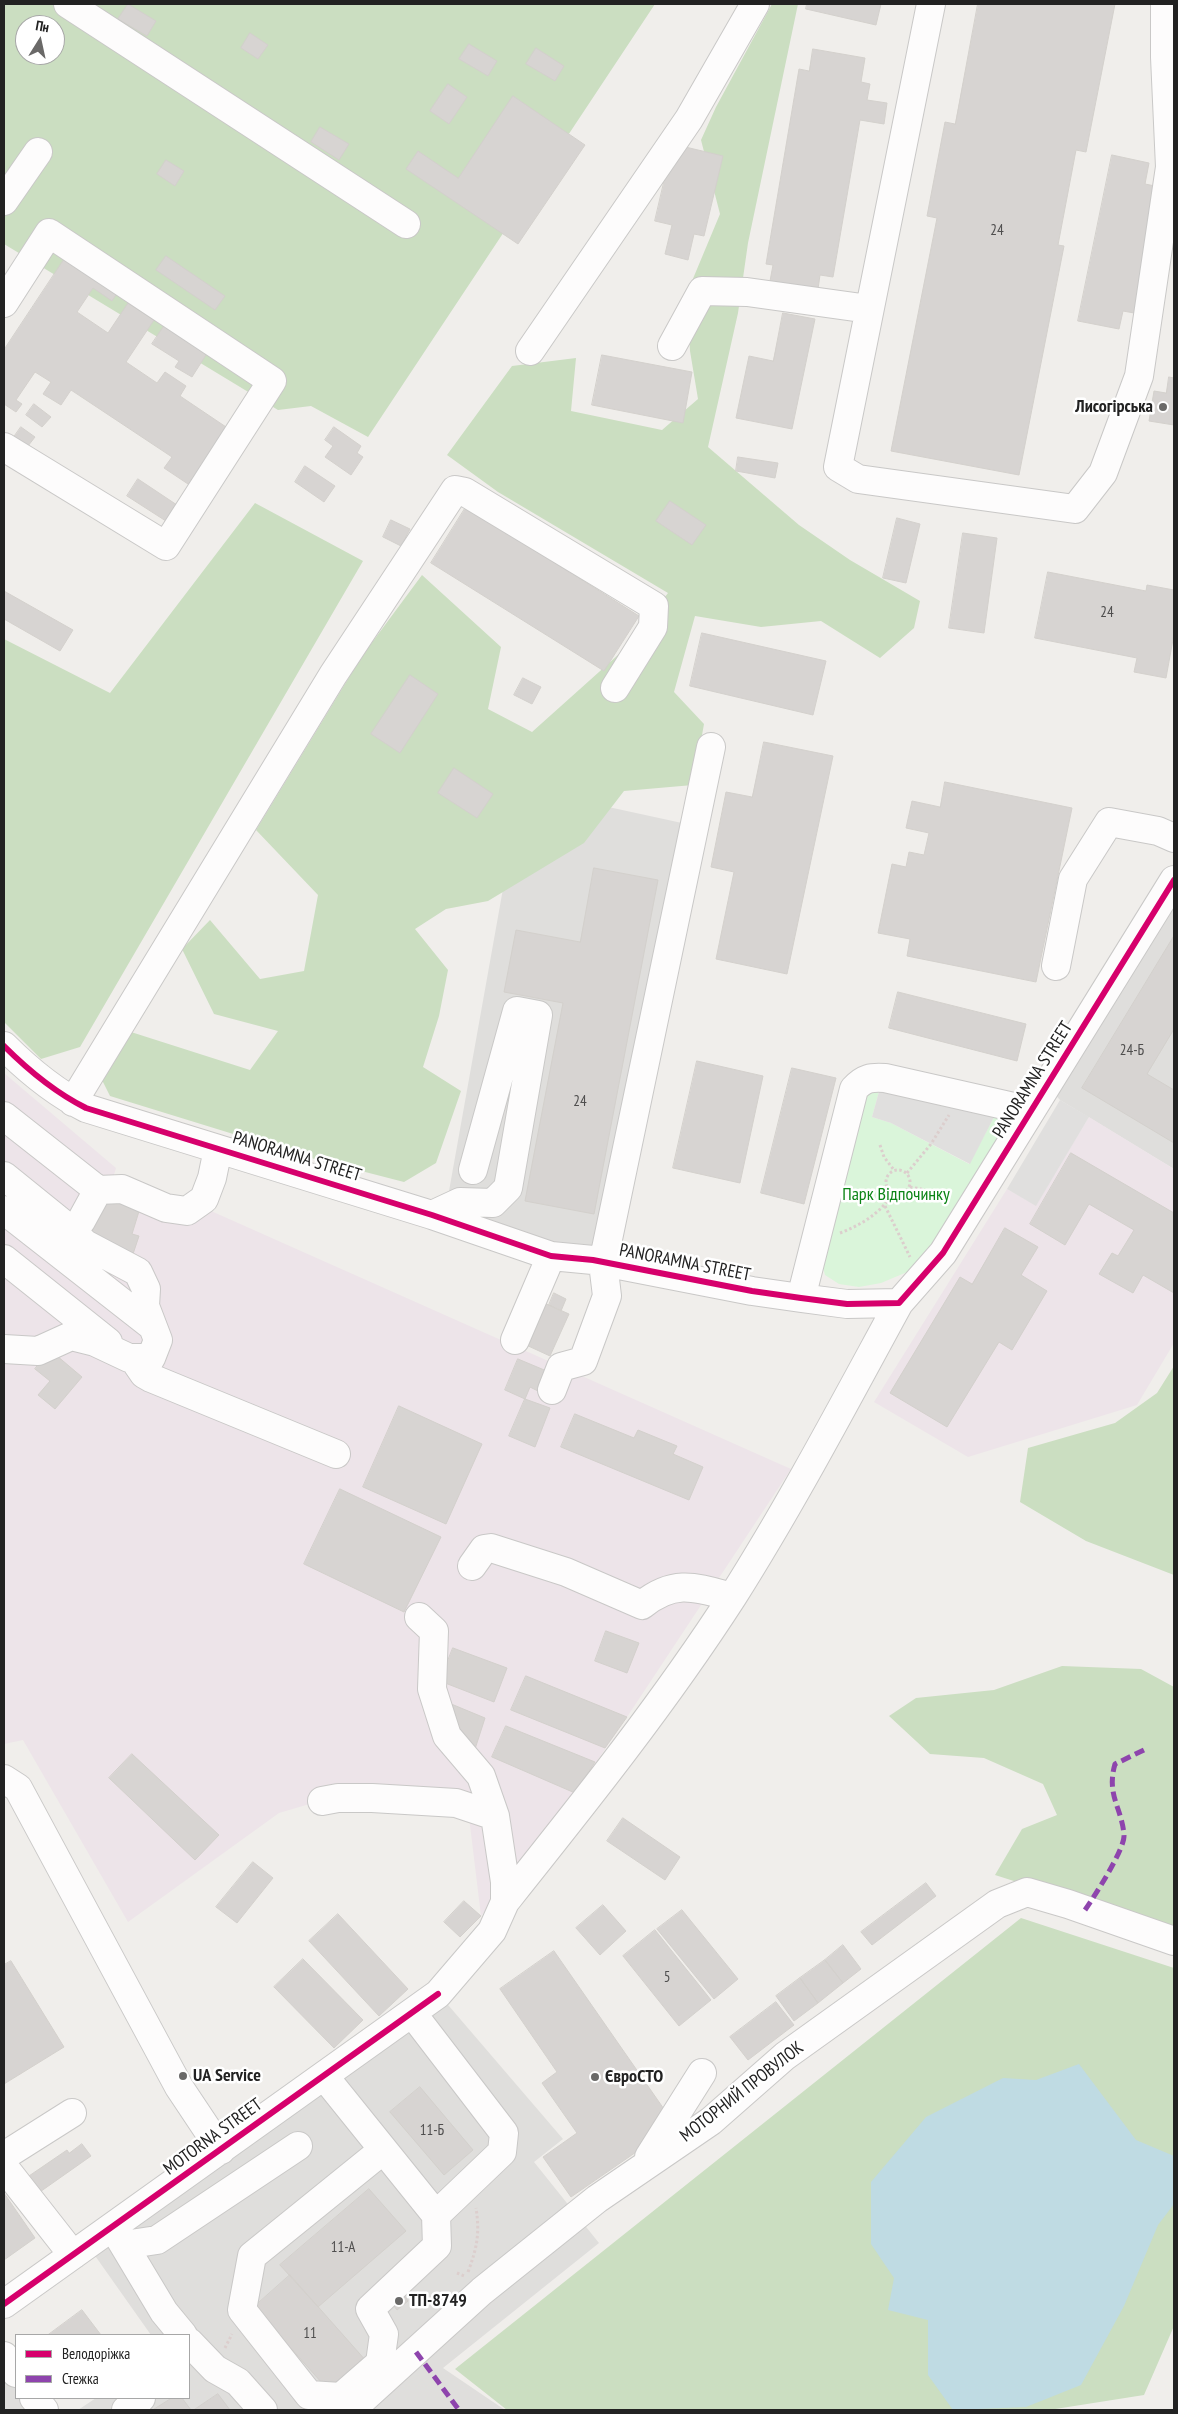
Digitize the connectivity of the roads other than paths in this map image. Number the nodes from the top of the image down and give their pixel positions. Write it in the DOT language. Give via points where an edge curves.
graph roads {
  1 [pos="68,4"];
  2 [pos="755,4"];
  3 [pos="931,4"];
  4 [pos="1165,4"];
  5 [pos="38,152"];
  6 [pos="4,201"];
  7 [pos="406,224"];
  8 [pos="4,303"];
  9 [pos="868,309"];
  10 [pos="672,346"];
  11 [pos="530,351"];
  12 [pos="4,447"];
  13 [pos="615,688"];
  14 [pos="711,747"];
  15 [pos="1174,838"];
  16 [pos="1174,880"];
  17 [pos="1056,966"];
  18 [pos="4,1046"];
  19 [pos="73,1102"];
  20 [pos="1031,1111"];
  21 [pos="4,1116"];
  22 [pos="218,1148"];
  23 [pos="473,1170"];
  24 [pos="4,1176"];
  25 [pos="98,1190"];
  26 [pos="4,1210"];
  27 [pos="432,1215"];
  28 [pos="72,1231"];
  29 [pos="551,1256"];
  30 [pos="4,1259"];
  31 [pos="603,1262"];
  32 [pos="801,1298"];
  33 [pos="899,1303"];
  34 [pos="152,1326"];
  35 [pos="516,1340"];
  36 [pos="4,1349"];
  37 [pos="131,1358"];
  38 [pos="552,1390"];
  39 [pos="336,1454"];
  40 [pos="472,1566"];
  41 [pos="732,1597"];
  42 [pos="419,1617"];
  43 [pos="4,1779"];
  44 [pos="322,1801"];
  45 [pos="495,1816"];
  46 [pos="505,1902"];
  47 [pos="1174,1941"];
  48 [pos="412,2013"];
  49 [pos="702,2074"];
  50 [pos="324,2076"];
  51 [pos="72,2112"];
  52 [pos="298,2146"];
  53 [pos="221,2150"];
  54 [pos="383,2150"];
  55 [pos="4,2156"];
  56 [pos="644,2165"];
  57 [pos="4,2167"];
  58 [pos="436,2215"];
  59 [pos="118,2236"];
  60 [pos="73,2255"];
  61 [pos="4,2304"];
  62 [pos="181,2334"];
  63 [pos="195,2351"];
  64 [pos="4,2356"];
  65 [pos="15,2372"];
  66 [pos="35,2399"];
  67 [pos="140,2399"];
  68 [pos="44,2410"];
  69 [pos="126,2410"];
  70 [pos="262,2410"];
  71 [pos="351,2410"];
  1 -- 7 [label="street"];
  2 -- 11 [label="street" via="689,119"];
  3 -- 9 [label="street"];
  4 -- 9 [label="street" via="1170,167 1139,376 1103,473 1075,509 858,479 838,467"];
  5 -- 6 [label="street"];
  8 -- 12 [label="street" via="49,233 272,381 166,546"];
  9 -- 10 [label="street" via="747,292 702,291"];
  13 -- 19 [label="street" via="652,627 654,606 466,492 454,490 333,675"];
  14 -- 31 [label="street"];
  15 -- 17 [label="street" via="1158,830 1109,822 1073,879"];
  16 -- 20 [label="street, PANORAMNA STREET"];
  18 -- 19 [label="street, PANORAMNA STREET" via="35,1076"];
  19 -- 22 [label="street, PANORAMNA STREET"];
  20 -- 32 [label="street" via="886,1078 866,1079 860,1083 854,1090"];
  20 -- 33 [label="street, PANORAMNA STREET" via="943,1253"];
  21 -- 25 [label="street"];
  22 -- 25 [label="street" via="204,1199 187,1211 166,1208 122,1189"];
  22 -- 27 [label="street, PANORAMNA STREET"];
  23 -- 27 [label="street" via="517,1011 538,1015 508,1188 493,1204 460,1202"];
  24 -- 28 [label="street"];
  25 -- 28 [label="street"];
  26 -- 34 [label="street"];
  27 -- 29 [label="street, PANORAMNA STREET"];
  28 -- 34 [label="street" via="85,1244 138,1272 146,1289 145,1306"];
  29 -- 31 [label="street, PANORAMNA STREET"];
  29 -- 35 [label="street"];
  30 -- 37 [label="street"];
  31 -- 32 [label="street, PANORAMNA STREET"];
  31 -- 38 [label="street" via="607,1296 583,1361 561,1367"];
  32 -- 33 [label="street, PANORAMNA STREET" via="847,1304"];
  33 -- 41 [label="street" via="798,1490"];
  34 -- 37 [label="street" via="158,1340 152,1358"];
  36 -- 37 [label="street" via="38,1351 71,1336 95,1342"];
  37 -- 39 [label="street" via="151,1378"];
  40 -- 41 [label="street" via="484,1549 491,1548 566,1572 642,1605 656,1594 694,1586"];
  41 -- 46 [label="street" via="589,1797"];
  42 -- 45 [label="street, MOTORNA STREET" via="434,1631 432,1689 447,1736 481,1776"];
  43 -- 53 [label="street" via="18,1788 179,2087"];
  44 -- 45 [label="street" via="372,1798 456,1804"];
  45 -- 46 [label="street, MOTORNA STREET"];
  46 -- 48 [label="street, MOTORNA STREET" via="492,1931 438,1994"];
  47 -- 56 [label="street, МОТОРНИЙ ПРОВУЛОК" via="1027,1892 997,1904 785,2056 711,2121"];
  48 -- 50 [label="street, MOTORNA STREET"];
  48 -- 58 [label="street" via="504,2133 502,2152"];
  49 -- 56 [label="street"];
  50 -- 53 [label="street, MOTORNA STREET"];
  50 -- 54 [label="street"];
  51 -- 55 [label="street"];
  52 -- 59 [label="street" via="157,2240"];
  53 -- 59 [label="street, MOTORNA STREET"];
  54 -- 58 [label="street"];
  54 -- 58 [label="street" via="252,2256 242,2310 309,2395 341,2397 380,2363 384,2334 370,2309 437,2246"];
  56 -- 71 [label="street, МОТОРНИЙ ПРОВУЛОК" via="597,2198 482,2291"];
  57 -- 60 [label="street"];
  59 -- 60 [label="street, MOTORNA STREET"];
  59 -- 62 [label="street" via="164,2312"];
  60 -- 61 [label="street, MOTORNA STREET"];
  63 -- 70 [label="street" via="238,2382"];
  64 -- 65 [label="street"];
  66 -- 68 [label="street"];
  67 -- 69 [label="street"];
}
